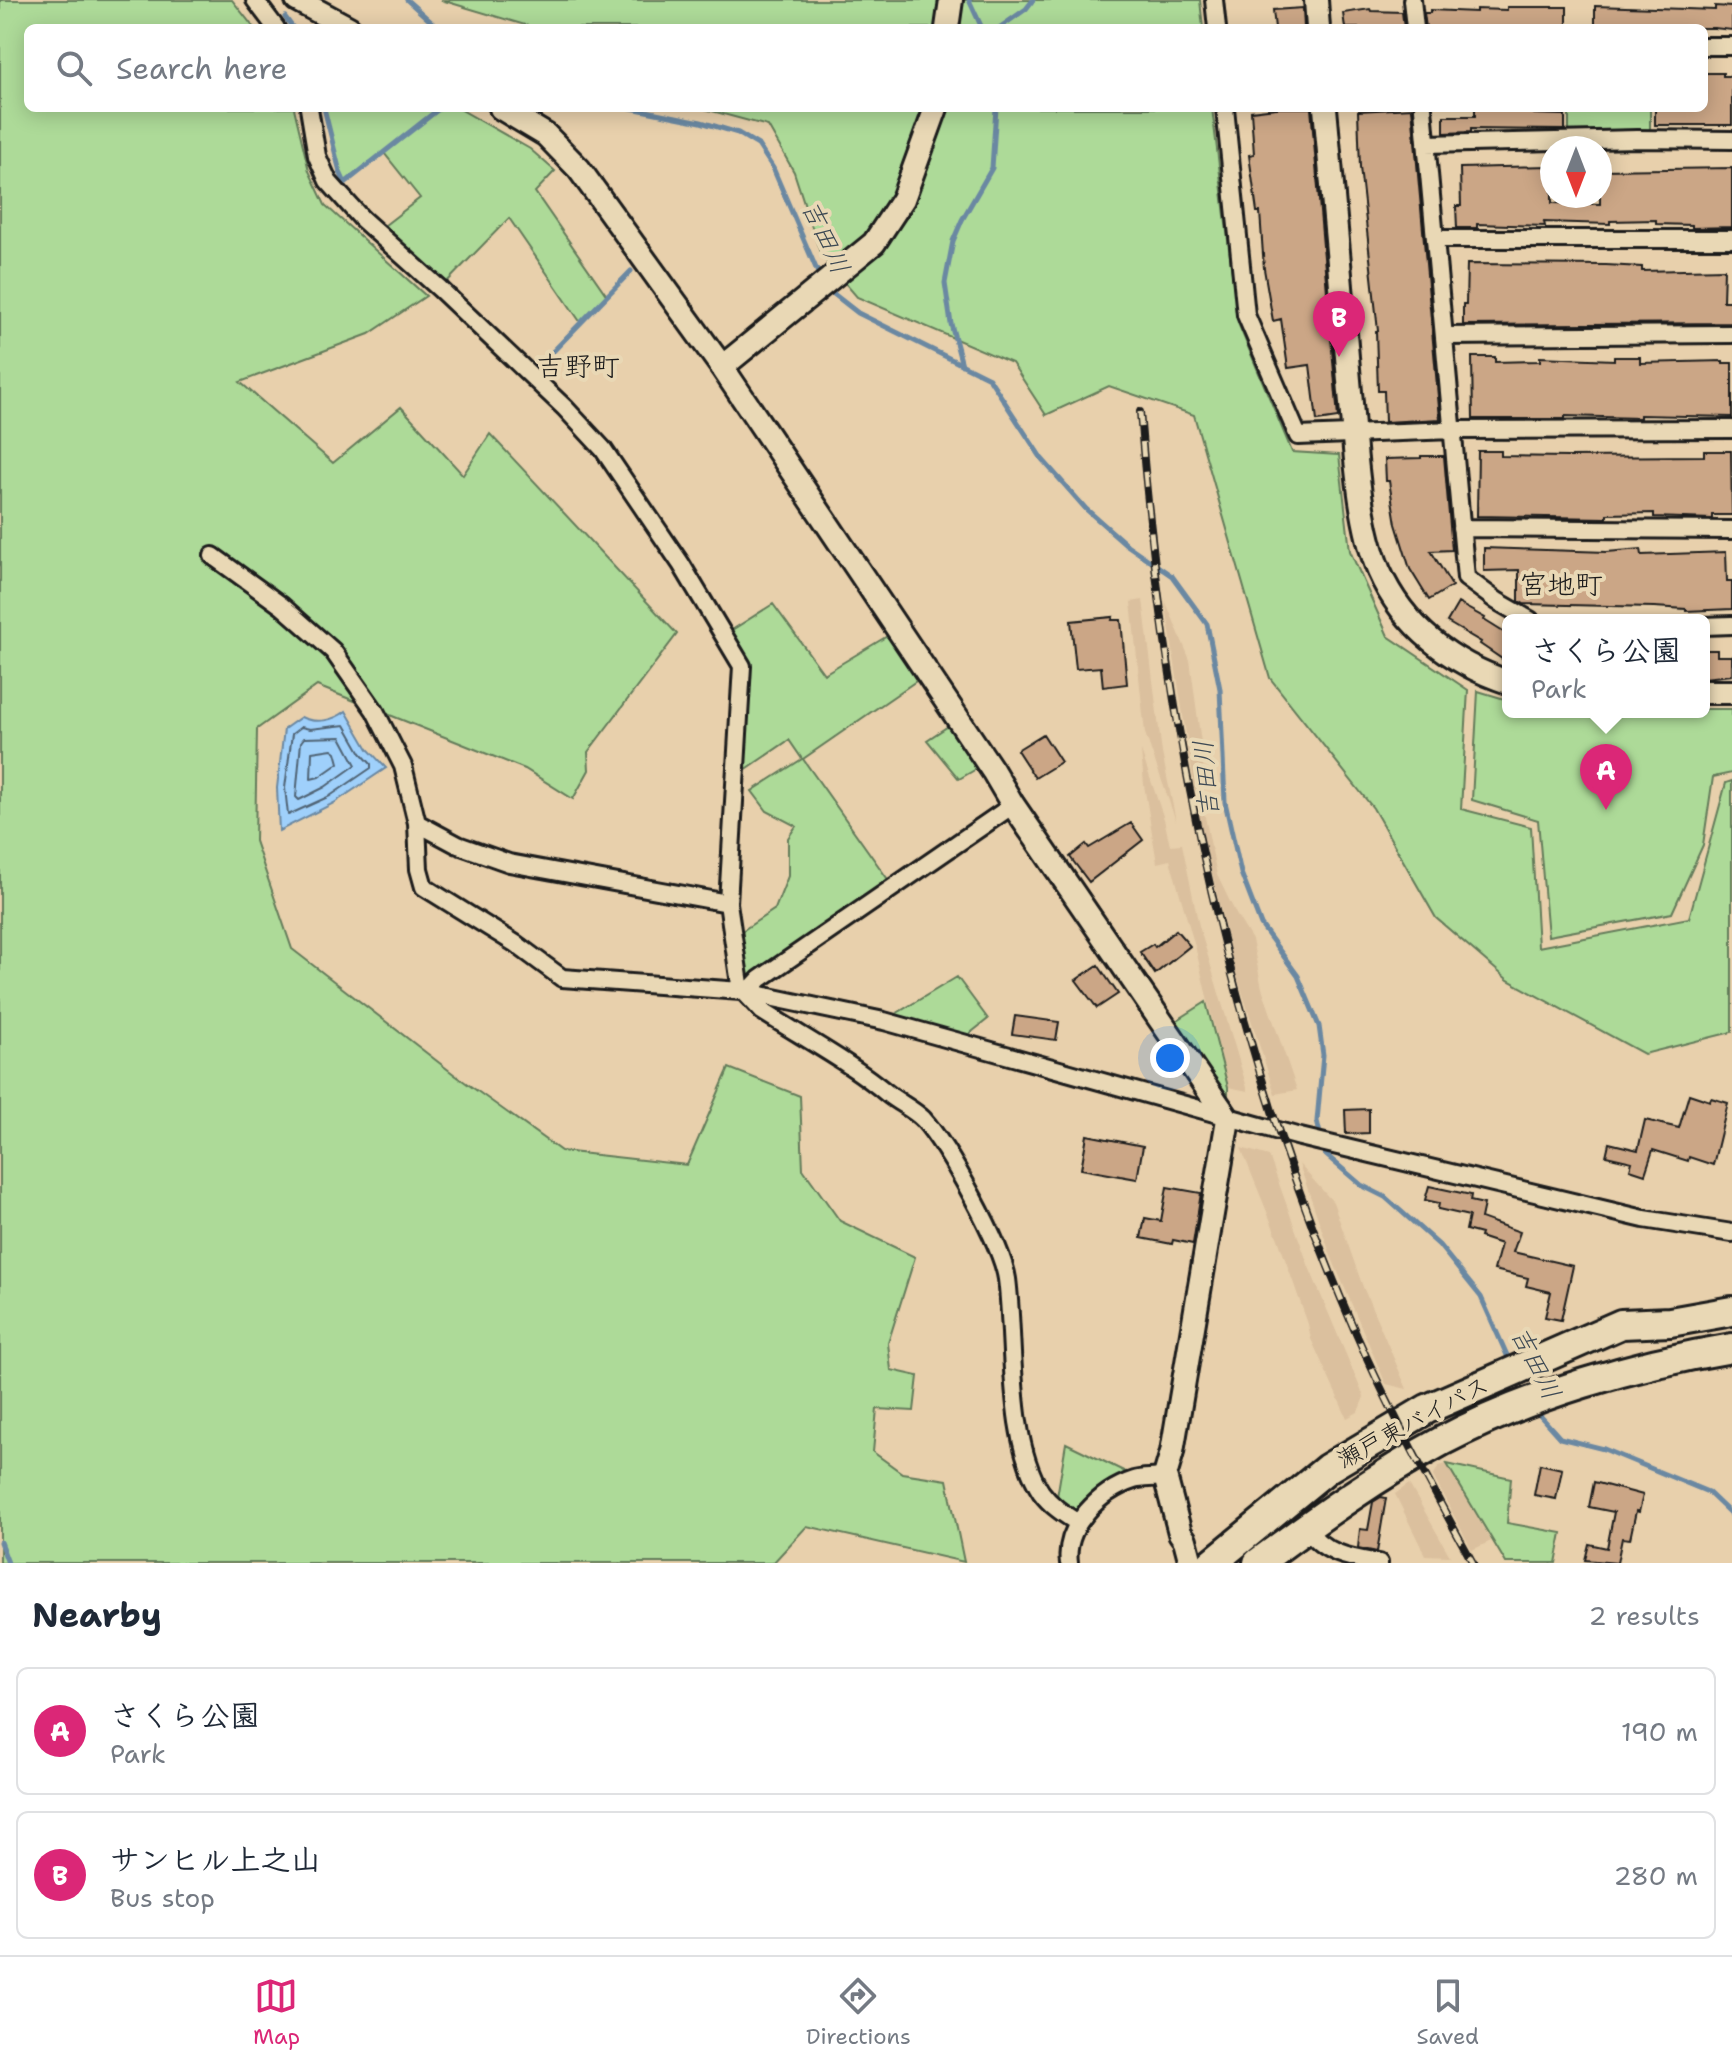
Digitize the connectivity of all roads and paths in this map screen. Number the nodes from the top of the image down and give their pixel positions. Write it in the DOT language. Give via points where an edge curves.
graph roads {
  1 [pos="255,0"];
  2 [pos="297,0"];
  3 [pos="951,0"];
  4 [pos="1214,0"];
  5 [pos="1316,0"];
  6 [pos="1412,0"];
  7 [pos="273,24"];
  8 [pos="342,24"];
  9 [pos="948,24"];
  10 [pos="1217,24"];
  11 [pos="1318,24"];
  12 [pos="1415,24"];
  13 [pos="1708,46"];
  14 [pos="1732,46"];
  15 [pos="310,112"];
  16 [pos="508,112"];
  17 [pos="935,112"];
  18 [pos="1225,112"];
  19 [pos="1325,112"];
  20 [pos="1423,112"];
  21 [pos="1732,140"];
  22 [pos="1426,144"];
  23 [pos="1435,239"];
  24 [pos="1732,239"];
  25 [pos="1732,334"];
  26 [pos="1444,336"];
  27 [pos="722,367"];
  28 [pos="1732,429"];
  29 [pos="1453,430"];
  30 [pos="1354,435"];
  31 [pos="1461,528"];
  32 [pos="1732,530"];
  33 [pos="213,556"];
  34 [pos="1520,614"];
  35 [pos="1732,625"];
  36 [pos="1710,626"];
  37 [pos="1502,680"];
  38 [pos="1710,692"];
  39 [pos="1732,692"];
  40 [pos="1013,805"];
  41 [pos="417,823"];
  42 [pos="728,903"];
  43 [pos="744,992"];
  44 [pos="1228,1119"];
  45 [pos="1732,1233"];
  46 [pos="1732,1311"];
  47 [pos="1732,1348"];
  48 [pos="1165,1476"];
  49 [pos="1078,1523"];
  50 [pos="1306,1527"];
  51 [pos="1069,1563"];
  52 [pos="1191,1563"];
  53 [pos="1212,1563"];
  54 [pos="1258,1563"];
  55 [pos="1373,1563"];
  1 -- 7 [label="street"];
  2 -- 8 [label="street"];
  3 -- 9 [label="street"];
  4 -- 10 [label="street"];
  5 -- 11 [label="street"];
  6 -- 12 [label="street"];
  13 -- 14 [label="street"];
  15 -- 42 [label="street" via="317,156 328,181 603,449 742,666"];
  16 -- 27 [label="street" via="569,156"];
  17 -- 27 [label="street" via="903,199 874,243"];
  18 -- 30 [label="street" via="1246,315 1298,436"];
  19 -- 30 [label="street"];
  20 -- 22 [label="street"];
  21 -- 22 [label="street"];
  22 -- 23 [label="street"];
  23 -- 24 [label="street"];
  23 -- 26 [label="street"];
  25 -- 26 [label="street"];
  26 -- 29 [label="street"];
  27 -- 40 [label="street"];
  28 -- 29 [label="street"];
  29 -- 30 [label="street"];
  29 -- 31 [label="street"];
  30 -- 37 [label="street" via="1370,546 1395,599 1443,651"];
  31 -- 32 [label="street"];
  31 -- 34 [label="street" via="1466,578"];
  33 -- 41 [label="street" via="333,651 375,711 403,766"];
  35 -- 36 [label="street"];
  38 -- 39 [label="street"];
  40 -- 43 [label="street"];
  40 -- 44 [label="street"];
  41 -- 42 [label="street" via="509,863"];
  41 -- 43 [label="street" via="424,887 562,978"];
  42 -- 43 [label="street"];
  43 -- 44 [label="street" via="884,1021"];
  43 -- 49 [label="street" via="762,1011 922,1118 953,1161 997,1247 1006,1277 1011,1356 1030,1473 1055,1509"];
  44 -- 45 [label="street" via="1656,1221"];
  44 -- 48 [label="street"];
  46 -- 53 [label="highway, 瀬戸東バイパス" via="1621,1324 1427,1409 1328,1468"];
  47 -- 50 [label="highway, 瀬戸東バイパス" via="1632,1367 1512,1410 1443,1441"];
  48 -- 49 [label="street" via="1138,1478 1105,1493"];
  48 -- 52 [label="street"];
  49 -- 51 [label="street" via="1067,1550"];
  50 -- 54 [label="highway, 瀬戸東バイパス"];
  50 -- 55 [label="street" via="1325,1547"];
}
